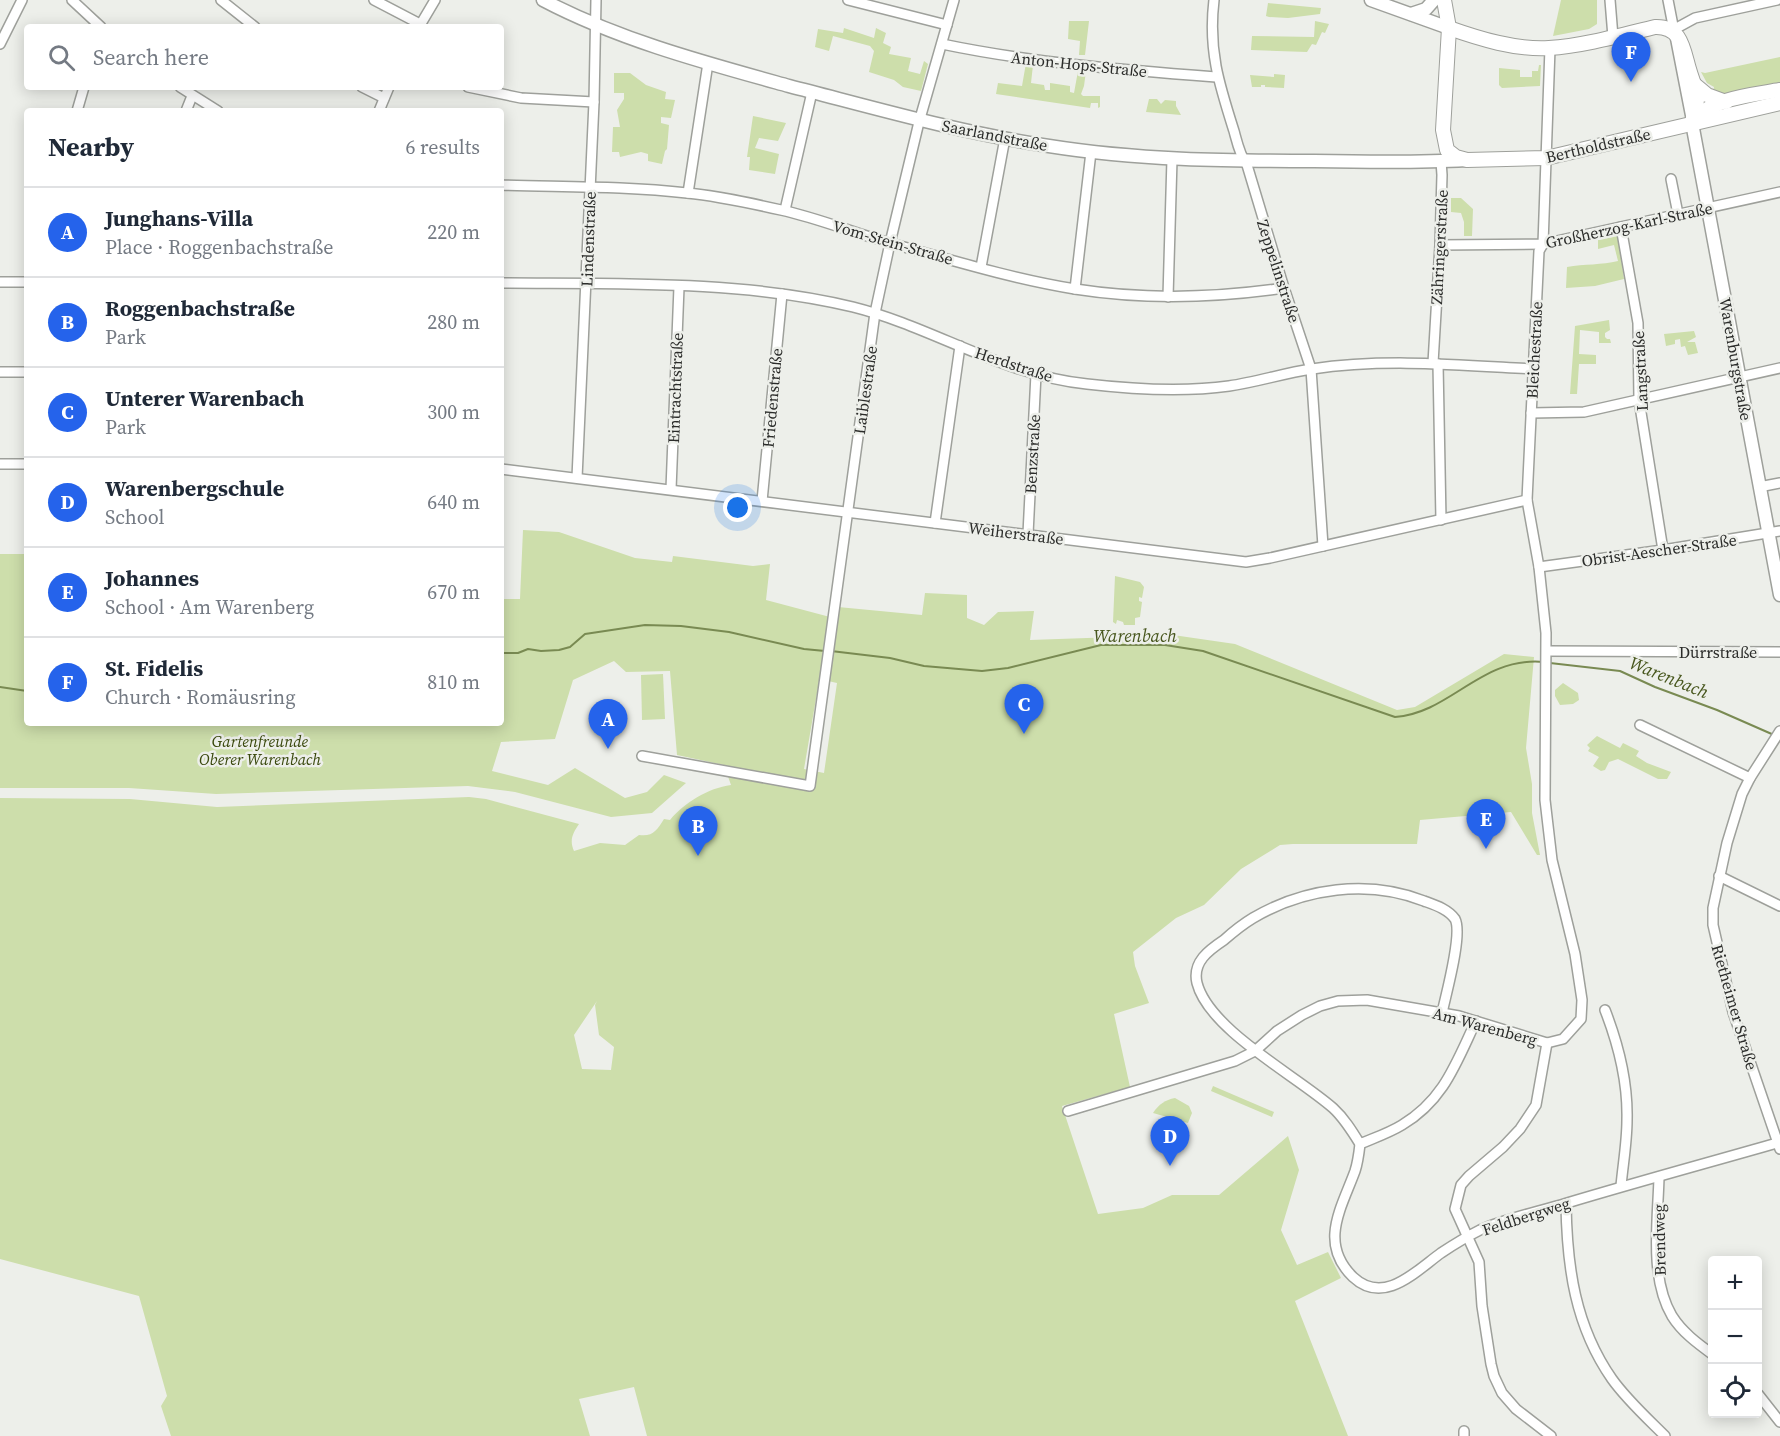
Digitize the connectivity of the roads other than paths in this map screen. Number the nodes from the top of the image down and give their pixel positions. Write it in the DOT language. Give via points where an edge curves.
graph roads {
  1 [pos="22,0"];
  2 [pos="72,0"];
  3 [pos="221,0"];
  4 [pos="374,0"];
  5 [pos="435,0"];
  6 [pos="543,0"];
  7 [pos="596,0"];
  8 [pos="848,0"];
  9 [pos="954,0"];
  10 [pos="1214,0"];
  11 [pos="1371,0"];
  12 [pos="1434,0"];
  13 [pos="1444,0"];
  14 [pos="1610,0"];
  15 [pos="1668,0"];
  16 [pos="1777,0"];
  17 [pos="557,5"];
  18 [pos="1411,14"];
  19 [pos="596,23"];
  20 [pos="98,24"];
  21 [pos="251,24"];
  22 [pos="417,24"];
  23 [pos="420,24"];
  24 [pos="947,26"];
  25 [pos="1449,28"];
  26 [pos="1672,30"];
  27 [pos="1613,37"];
  28 [pos="0,44"];
  29 [pos="942,44"];
  30 [pos="1550,48"];
  31 [pos="708,63"];
  32 [pos="1216,77"];
  33 [pos="1695,85"];
  34 [pos="83,90"];
  35 [pos="184,90"];
  36 [pos="368,90"];
  37 [pos="388,90"];
  38 [pos="482,90"];
  39 [pos="1780,90"];
  40 [pos="812,92"];
  41 [pos="192,96"];
  42 [pos="384,98"];
  43 [pos="594,102"];
  44 [pos="1726,102"];
  45 [pos="1780,103"];
  46 [pos="78,108"];
  47 [pos="187,108"];
  48 [pos="213,108"];
  49 [pos="380,108"];
  50 [pos="1725,117"];
  51 [pos="919,119"];
  52 [pos="1692,123"];
  53 [pos="1443,130"];
  54 [pos="1005,138"];
  55 [pos="1091,152"];
  56 [pos="1546,158"];
  57 [pos="1172,159"];
  58 [pos="1467,160"];
  59 [pos="1244,161"];
  60 [pos="1441,161"];
  61 [pos="1671,179"];
  62 [pos="504,185"];
  63 [pos="590,188"];
  64 [pos="1780,192"];
  65 [pos="688,193"];
  66 [pos="1708,207"];
  67 [pos="785,210"];
  68 [pos="1678,214"];
  69 [pos="1621,227"];
  70 [pos="890,243"];
  71 [pos="1543,244"];
  72 [pos="1440,245"];
  73 [pos="981,267"];
  74 [pos="0,282"];
  75 [pos="24,282"];
  76 [pos="504,283"];
  77 [pos="586,284"];
  78 [pos="679,286"];
  79 [pos="1284,288"];
  80 [pos="1075,289"];
  81 [pos="782,294"];
  82 [pos="1167,297"];
  83 [pos="875,313"];
  84 [pos="960,346"];
  85 [pos="1435,364"];
  86 [pos="1780,368"];
  87 [pos="1311,369"];
  88 [pos="1533,369"];
  89 [pos="0,372"];
  90 [pos="24,372"];
  91 [pos="1036,374"];
  92 [pos="1739,378"];
  93 [pos="1639,400"];
  94 [pos="1531,413"];
  95 [pos="0,464"];
  96 [pos="24,464"];
  97 [pos="504,469"];
  98 [pos="577,478"];
  99 [pos="1780,483"];
  100 [pos="1759,487"];
  101 [pos="671,489"];
  102 [pos="1527,500"];
  103 [pos="762,501"];
  104 [pos="848,512"];
  105 [pos="1441,520"];
  106 [pos="935,523"];
  107 [pos="1774,532"];
  108 [pos="1028,534"];
  109 [pos="1323,546"];
  110 [pos="1663,550"];
  111 [pos="1539,567"];
  112 [pos="1780,595"];
  113 [pos="1780,652"];
  114 [pos="1547,654"];
  115 [pos="1641,725"];
  116 [pos="1780,731"];
  117 [pos="642,756"];
  118 [pos="1750,778"];
  119 [pos="1719,876"];
  120 [pos="1780,906"];
  121 [pos="1605,1010"];
  122 [pos="1442,1013"];
  123 [pos="1476,1021"];
  124 [pos="1547,1043"];
  125 [pos="1255,1051"];
  126 [pos="1068,1111"];
  127 [pos="1360,1144"];
  128 [pos="1779,1146"];
  129 [pos="1659,1177"];
  130 [pos="1621,1186"];
  131 [pos="1566,1204"];
  132 [pos="1468,1236"];
  133 [pos="1708,1350"];
  134 [pos="1762,1400"];
  135 [pos="1780,1422"];
  136 [pos="1551,1436"];
  137 [pos="1665,1436"];
  1 -- 28 [label="street"];
  2 -- 20 [label="street"];
  3 -- 21 [label="street"];
  4 -- 22 [label="street"];
  5 -- 23 [label="street"];
  6 -- 17 [label="street, Saarlandstraße"];
  7 -- 19 [label="street, Lindenstraße"];
  8 -- 24 [label="street"];
  9 -- 24 [label="street, Laiblestraße"];
  10 -- 32 [label="street, Zeppelinstraße" via="1211,29"];
  11 -- 18 [label="street"];
  12 -- 18 [label="street" via="1426,9"];
  13 -- 25 [label="main road, Zähringerstraße"];
  14 -- 27 [label="street"];
  15 -- 26 [label="street"];
  16 -- 26 [label="street" via="1695,18"];
  17 -- 19 [label="street, Saarlandstraße"];
  18 -- 25 [label="street"];
  19 -- 31 [label="street, Saarlandstraße"];
  19 -- 43 [label="street, Lindenstraße"];
  24 -- 29 [label="street, Laiblestraße"];
  25 -- 30 [label="main road" via="1521,47"];
  25 -- 53 [label="main road, Zähringerstraße"];
  26 -- 27 [label="main road" via="1655,27"];
  26 -- 33 [label="main road, Warenburgstraße" via="1681,40"];
  26 -- 52 [label="street, Warenburgstraße"];
  27 -- 30 [label="main road"];
  29 -- 32 [label="street, Anton-Hops-Straße" via="1069,65"];
  29 -- 51 [label="street, Laiblestraße"];
  30 -- 56 [label="street, Bleichestraße"];
  31 -- 40 [label="street, Saarlandstraße"];
  31 -- 65 [label="street"];
  32 -- 59 [label="street, Zeppelinstraße"];
  33 -- 44 [label="main road"];
  33 -- 52 [label="main road, Warenburgstraße" via="1697,100"];
  34 -- 46 [label="street"];
  35 -- 41 [label="street"];
  36 -- 42 [label="street"];
  37 -- 42 [label="street"];
  38 -- 43 [label="street" via="521,98"];
  39 -- 44 [label="main road, Bertholdstraße"];
  40 -- 51 [label="street, Saarlandstraße"];
  40 -- 67 [label="street"];
  41 -- 47 [label="street"];
  41 -- 48 [label="street"];
  42 -- 49 [label="street"];
  43 -- 63 [label="street, Lindenstraße"];
  44 -- 50 [label="main road" via="1719,112"];
  44 -- 52 [label="main road, Bertholdstraße" via="1706,110"];
  45 -- 50 [label="main road, Bertholdstraße"];
  50 -- 52 [label="main road, Bertholdstraße"];
  51 -- 54 [label="street, Saarlandstraße"];
  51 -- 70 [label="street, Laiblestraße"];
  52 -- 56 [label="main road, Bertholdstraße"];
  52 -- 66 [label="street, Warenburgstraße"];
  53 -- 58 [label="main road, Zähringerstraße" via="1449,154"];
  53 -- 60 [label="street, Zähringerstraße"];
  54 -- 55 [label="street, Saarlandstraße"];
  54 -- 73 [label="street"];
  55 -- 57 [label="street, Saarlandstraße"];
  55 -- 80 [label="street"];
  56 -- 58 [label="main road, Bertholdstraße"];
  56 -- 71 [label="street, Bleichestraße"];
  57 -- 59 [label="street, Saarlandstraße"];
  57 -- 82 [label="street"];
  58 -- 60 [label="street, Saarlandstraße"];
  59 -- 60 [label="street, Saarlandstraße"];
  59 -- 79 [label="street, Zeppelinstraße"];
  60 -- 72 [label="street, Zähringerstraße"];
  61 -- 68 [label="street"];
  62 -- 63 [label="street, Vom-Stein-Straße"];
  63 -- 65 [label="street, Vom-Stein-Straße"];
  63 -- 77 [label="street, Lindenstraße"];
  64 -- 66 [label="street, Großherzog-Karl-Straße"];
  65 -- 67 [label="street, Vom-Stein-Straße"];
  66 -- 68 [label="street, Großherzog-Karl-Straße"];
  66 -- 92 [label="street, Warenburgstraße"];
  67 -- 70 [label="street, Vom-Stein-Straße"];
  68 -- 69 [label="street, Großherzog-Karl-Straße"];
  69 -- 71 [label="street, Großherzog-Karl-Straße"];
  69 -- 93 [label="street, Langstraße" via="1638,323"];
  70 -- 73 [label="street, Vom-Stein-Straße"];
  70 -- 83 [label="street, Laiblestraße"];
  71 -- 72 [label="street, Großherzog-Karl-Straße"];
  71 -- 88 [label="street, Bleichestraße" via="1539,251"];
  72 -- 85 [label="street, Zähringerstraße"];
  73 -- 80 [label="street, Vom-Stein-Straße"];
  74 -- 75 [label="street"];
  76 -- 77 [label="street, Herdstraße"];
  77 -- 78 [label="street, Herdstraße"];
  77 -- 98 [label="street, Lindenstraße"];
  78 -- 81 [label="street, Herdstraße"];
  78 -- 101 [label="street, Eintrachtstraße"];
  79 -- 82 [label="street, Vom-Stein-Straße"];
  79 -- 87 [label="street, Zeppelinstraße"];
  80 -- 82 [label="street, Vom-Stein-Straße"];
  81 -- 83 [label="street, Herdstraße"];
  81 -- 103 [label="street, Friedenstraße"];
  83 -- 84 [label="street, Herdstraße"];
  83 -- 104 [label="street, Laiblestraße"];
  84 -- 91 [label="street, Herdstraße"];
  84 -- 106 [label="street"];
  85 -- 87 [label="street, Herdstraße"];
  85 -- 88 [label="street, Herdstraße"];
  85 -- 105 [label="street, Zähringerstraße"];
  86 -- 92 [label="street"];
  87 -- 91 [label="street, Herdstraße" via="1225,387 1183,388 1083,384"];
  87 -- 109 [label="street, Zeppelinstraße"];
  88 -- 94 [label="street, Bleichestraße"];
  89 -- 90 [label="street"];
  91 -- 108 [label="street, Benzstraße"];
  92 -- 93 [label="street"];
  92 -- 100 [label="street, Warenburgstraße"];
  93 -- 94 [label="street" via="1584,412"];
  93 -- 110 [label="street, Langstraße"];
  94 -- 102 [label="street, Bleichestraße"];
  95 -- 96 [label="street"];
  97 -- 98 [label="street, Weiherstraße"];
  98 -- 101 [label="street, Weiherstraße"];
  99 -- 100 [label="street"];
  100 -- 107 [label="street, Warenburgstraße"];
  101 -- 103 [label="street, Weiherstraße"];
  102 -- 105 [label="street, Weiherstraße"];
  102 -- 111 [label="street, Bleichestraße"];
  103 -- 104 [label="street, Weiherstraße"];
  104 -- 106 [label="street, Weiherstraße"];
  104 -- 117 [label="street, Laiblestraße" via="810,786"];
  105 -- 109 [label="street, Weiherstraße"];
  106 -- 108 [label="street, Weiherstraße"];
  107 -- 110 [label="street, Obrist-Aescher-Straße"];
  107 -- 112 [label="street, Warenburgstraße"];
  108 -- 109 [label="street, Weiherstraße" via="1246,562"];
  110 -- 111 [label="street, Obrist-Aescher-Straße"];
  111 -- 114 [label="street, Bleichestraße"];
  113 -- 114 [label="street, Dürrstraße"];
  114 -- 124 [label="street, Am Warenberg" via="1547,824 1583,1011 1569,1034"];
  115 -- 118 [label="street"];
  116 -- 118 [label="street, Rietheimer Straße"];
  118 -- 119 [label="street, Rietheimer Straße"];
  119 -- 120 [label="street"];
  119 -- 128 [label="street, Rietheimer Straße" via="1713,925 1719,953 1733,1012"];
  121 -- 130 [label="street" via="1615,1035 1627,1093"];
  122 -- 123 [label="street, Am Warenberg"];
  122 -- 125 [label="street, Am Warenberg" via="1367,1000 1338,1001 1302,1015 1276,1031"];
  122 -- 125 [label="street" via="1458,937 1455,920 1448,912 1388,890 1331,891 1296,899 1252,919 1200,961 1196,971 1201,994 1224,1023"];
  123 -- 124 [label="street, Am Warenberg"];
  123 -- 127 [label="street" via="1454,1069 1433,1100 1400,1126"];
  124 -- 132 [label="street" via="1536,1105 1503,1147 1461,1185 1455,1209"];
  125 -- 126 [label="street, Am Warenberg" via="1216,1068"];
  125 -- 127 [label="street" via="1334,1108"];
  127 -- 132 [label="street, Feldbergweg" via="1336,1225 1338,1254 1355,1278 1376,1287 1390,1287"];
  128 -- 129 [label="street, Feldbergweg"];
  129 -- 130 [label="street, Feldbergweg"];
  129 -- 133 [label="street, Brendweg" via="1657,1272 1663,1295 1672,1316"];
  130 -- 131 [label="street, Feldbergweg"];
  131 -- 132 [label="street, Feldbergweg"];
  131 -- 137 [label="street" via="1571,1280 1586,1332 1613,1380"];
  132 -- 136 [label="street" via="1479,1262 1494,1376 1516,1409"];
  134 -- 135 [label="street"];
}
